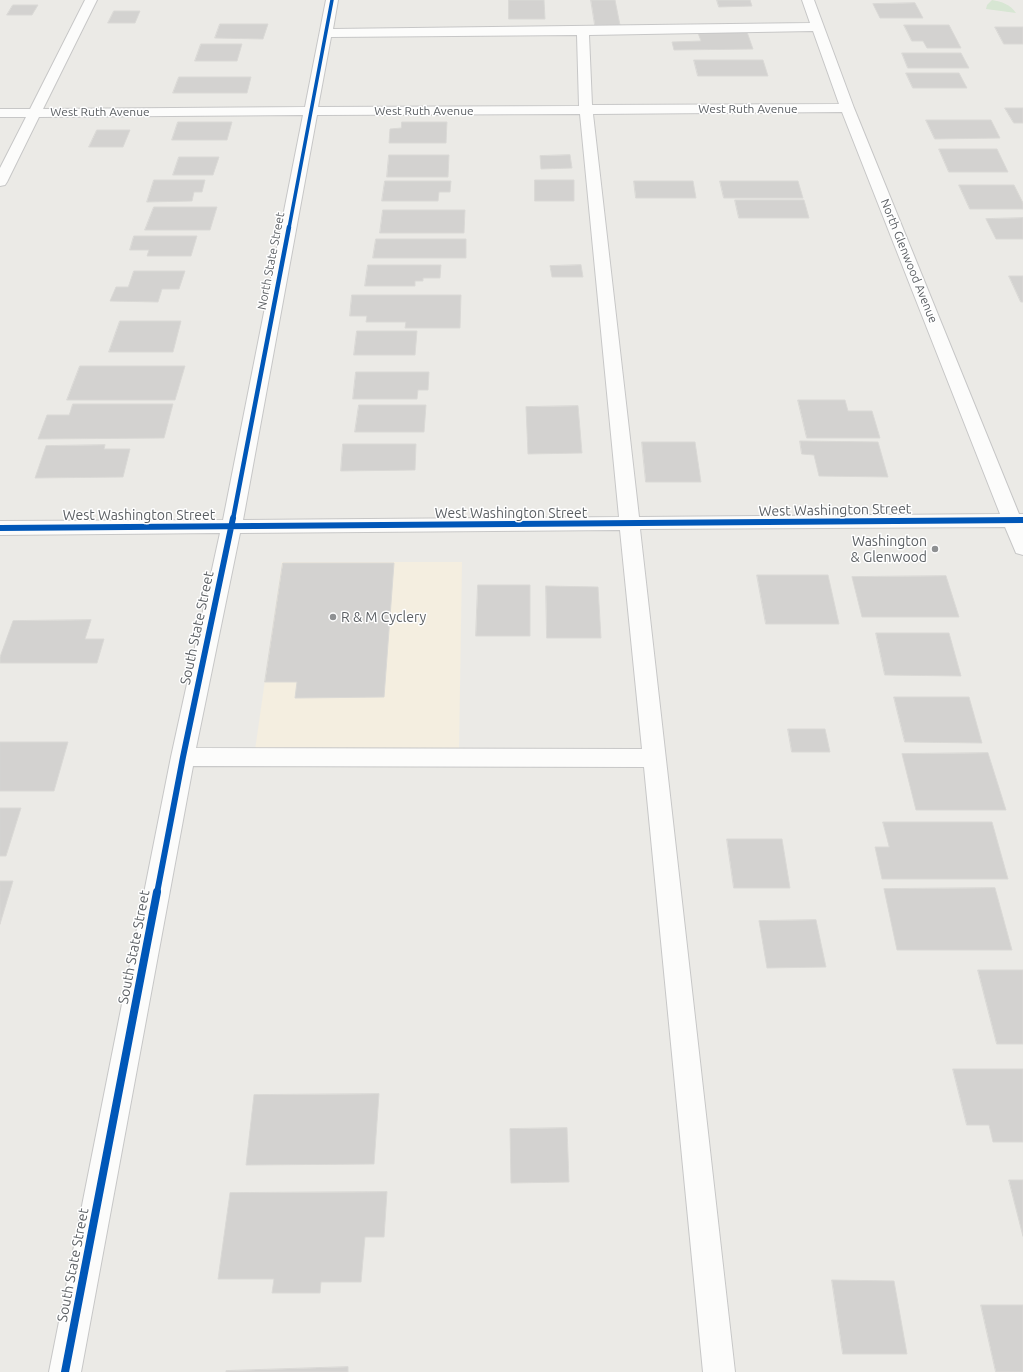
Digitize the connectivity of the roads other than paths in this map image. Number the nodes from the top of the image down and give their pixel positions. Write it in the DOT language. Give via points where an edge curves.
graph roads {
  1 [pos="92,0"];
  2 [pos="332,0"];
  3 [pos="808,0"];
  4 [pos="818,27"];
  5 [pos="583,31"];
  6 [pos="326,33"];
  7 [pos="848,108"];
  8 [pos="587,110"];
  9 [pos="311,111"];
  10 [pos="34,112"];
  11 [pos="0,113"];
  12 [pos="0,182"];
  13 [pos="1018,520"];
  14 [pos="629,524"];
  15 [pos="230,526"];
  16 [pos="0,528"];
  17 [pos="1023,548"];
  18 [pos="183,757"];
  19 [pos="654,758"];
  20 [pos="65,1372"];
  21 [pos="719,1372"];
  1 -- 10 [label="street"];
  2 -- 6 [label="street, North State Street"];
  3 -- 4 [label="street, North Glenwood Avenue"];
  4 -- 5 [label="street"];
  4 -- 7 [label="street, North Glenwood Avenue"];
  5 -- 6 [label="street"];
  5 -- 8 [label="street"];
  6 -- 9 [label="street, North State Street"];
  7 -- 8 [label="street, West Ruth Avenue"];
  7 -- 13 [label="street, North Glenwood Avenue"];
  8 -- 9 [label="street, West Ruth Avenue"];
  8 -- 14 [label="street"];
  9 -- 10 [label="street, West Ruth Avenue"];
  9 -- 15 [label="street, North State Street" via="240,487"];
  10 -- 11 [label="street, West Ruth Avenue"];
  10 -- 12 [label="street"];
  13 -- 14 [label="street, West Washington Street"];
  13 -- 17 [label="street, North Glenwood Avenue"];
  14 -- 15 [label="street, West Washington Street"];
  14 -- 19 [label="street"];
  15 -- 16 [label="street, West Washington Street"];
  15 -- 18 [label="street, South State Street"];
  18 -- 19 [label="street"];
  18 -- 20 [label="street, South State Street"];
  19 -- 21 [label="street"];
}
